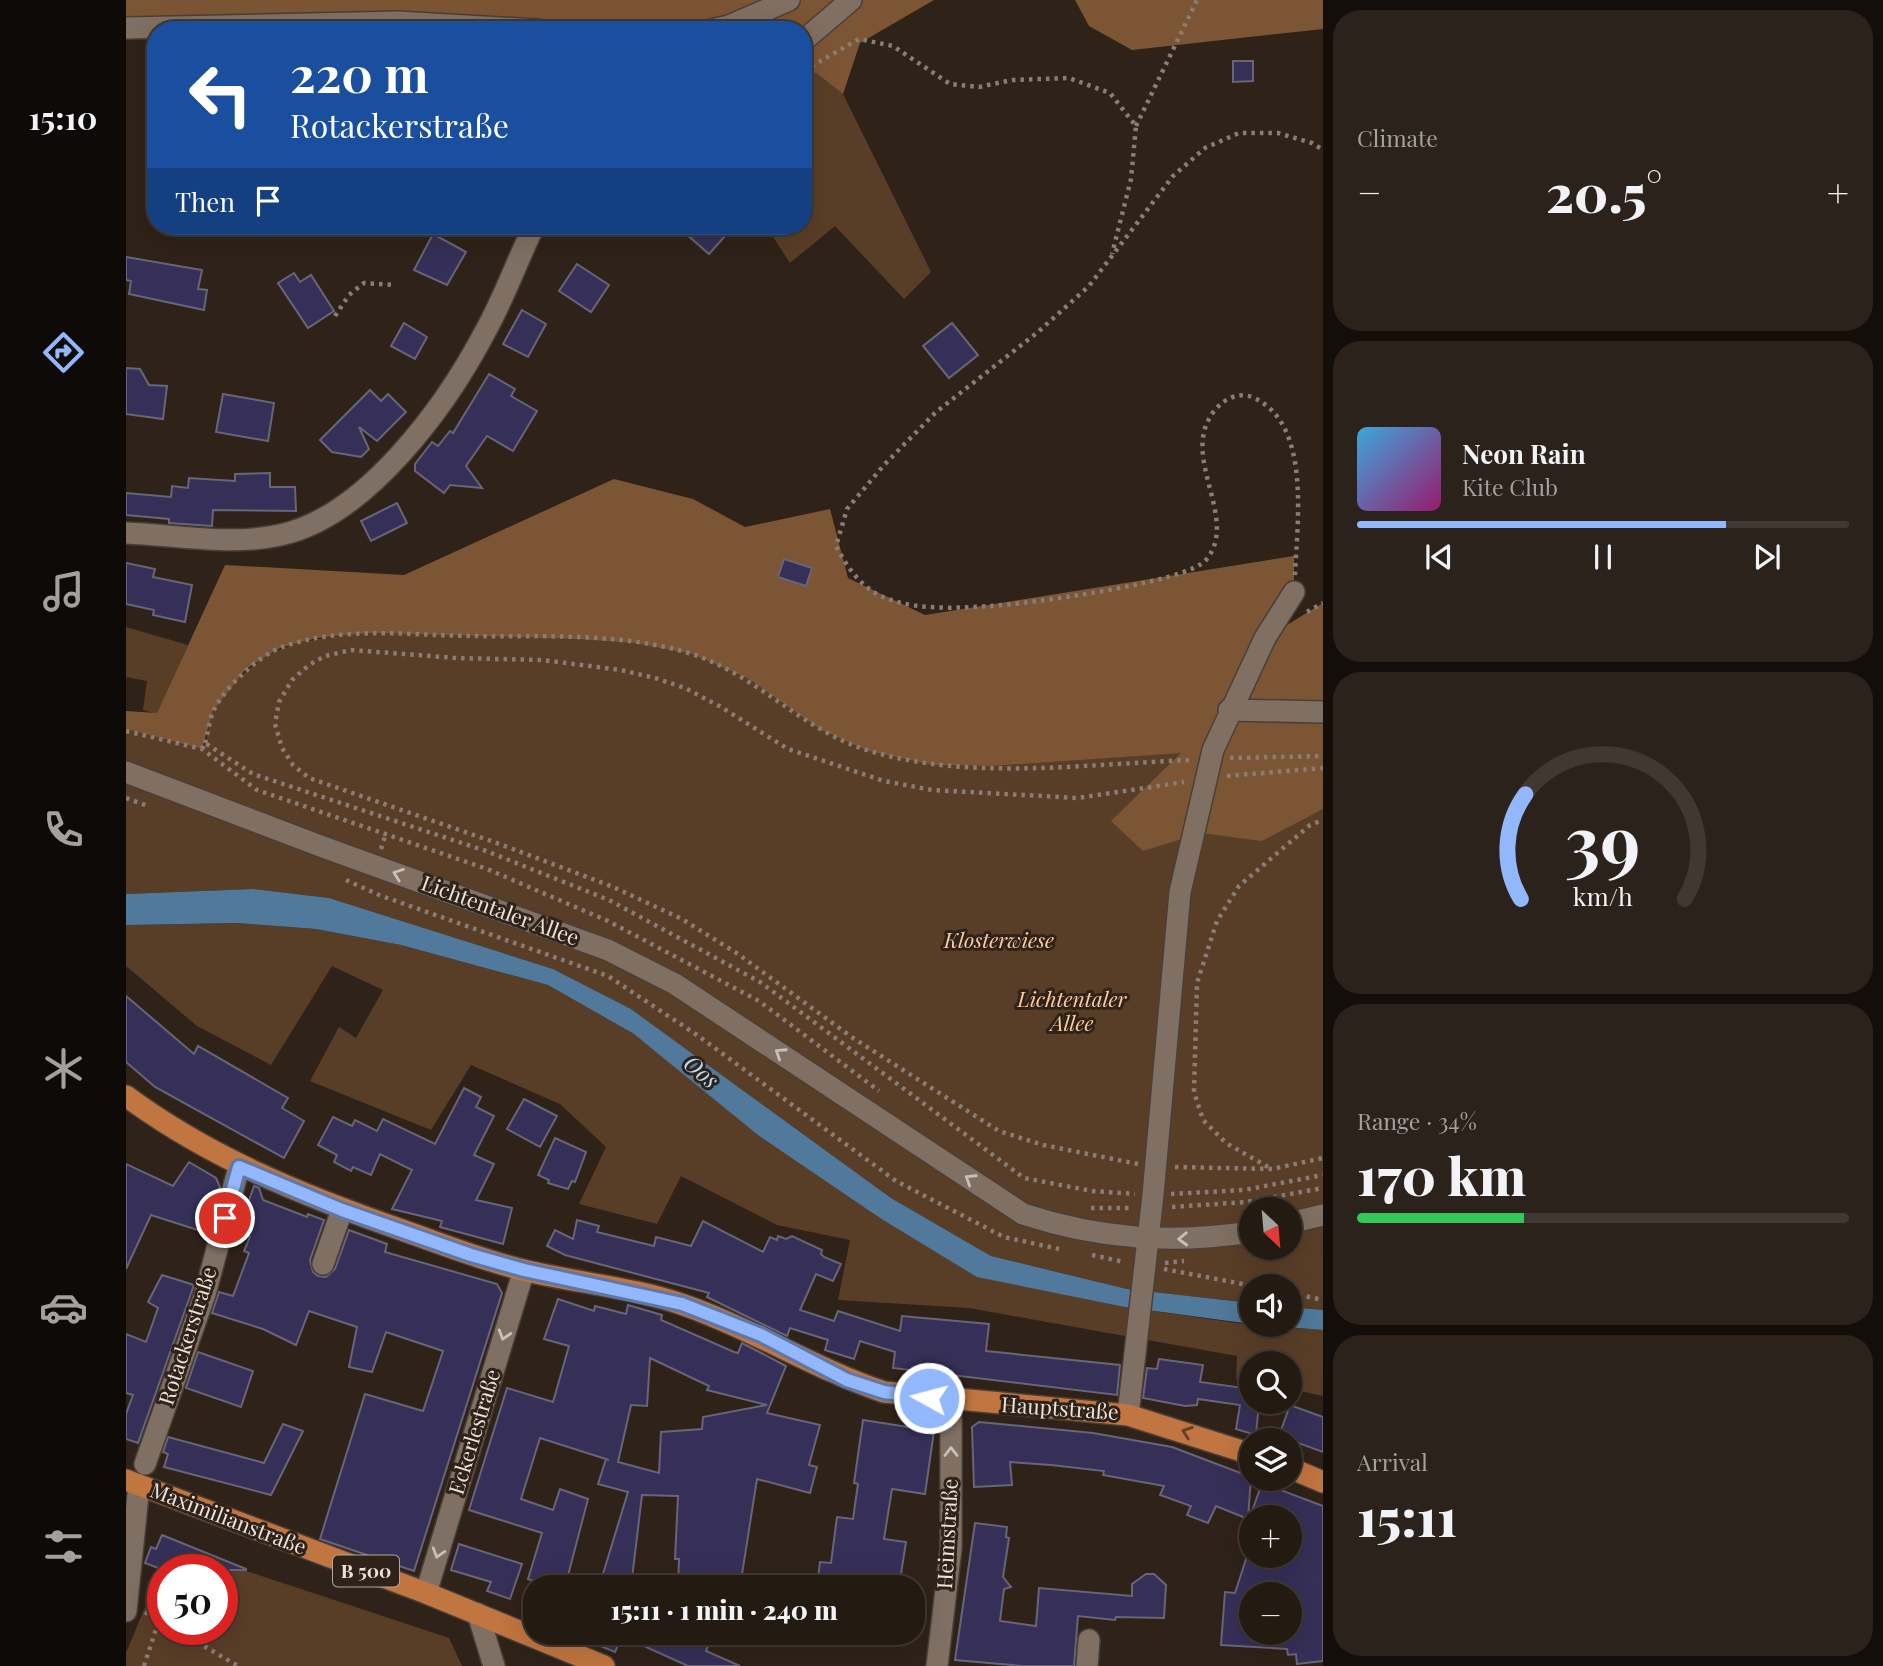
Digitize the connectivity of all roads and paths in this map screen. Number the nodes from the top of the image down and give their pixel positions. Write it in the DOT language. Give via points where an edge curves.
graph roads {
  1 [pos="789,0"];
  2 [pos="851,0"];
  3 [pos="1197,0"];
  4 [pos="741,21"];
  5 [pos="126,28"];
  6 [pos="147,28"];
  7 [pos="812,33"];
  8 [pos="812,66"];
  9 [pos="1136,126"];
  10 [pos="1323,150"];
  11 [pos="530,235"];
  12 [pos="1110,258"];
  13 [pos="395,285"];
  14 [pos="335,316"];
  15 [pos="126,533"];
  16 [pos="1294,592"];
  17 [pos="1229,710"];
  18 [pos="1323,712"];
  19 [pos="1323,756"];
  20 [pos="1323,768"];
  21 [pos="1207,769"];
  22 [pos="126,772"];
  23 [pos="126,798"];
  24 [pos="151,807"];
  25 [pos="1323,820"];
  26 [pos="336,876"];
  27 [pos="126,1096"];
  28 [pos="1323,1158"];
  29 [pos="1156,1166"];
  30 [pos="239,1167"];
  31 [pos="1272,1169"];
  32 [pos="1323,1175"];
  33 [pos="1323,1188"];
  34 [pos="1153,1202"];
  35 [pos="342,1210"];
  36 [pos="1323,1215"];
  37 [pos="1302,1220"];
  38 [pos="1239,1233"];
  39 [pos="1149,1239"];
  40 [pos="1067,1250"];
  41 [pos="1080,1253"];
  42 [pos="323,1264"];
  43 [pos="524,1270"];
  44 [pos="1142,1276"];
  45 [pos="1239,1285"];
  46 [pos="1302,1296"];
  47 [pos="1323,1300"];
  48 [pos="951,1401"];
  49 [pos="1128,1415"];
  50 [pos="1239,1450"];
  51 [pos="145,1464"];
  52 [pos="1302,1473"];
  53 [pos="132,1482"];
  54 [pos="1323,1482"];
  55 [pos="426,1593"];
  56 [pos="127,1606"];
  57 [pos="478,1614"];
  58 [pos="1089,1640"];
  59 [pos="151,1645"];
  60 [pos="202,1645"];
  61 [pos="144,1666"];
  62 [pos="238,1666"];
  63 [pos="494,1666"];
  64 [pos="604,1666"];
  65 [pos="937,1666"];
  66 [pos="1087,1666"];
  1 -- 4 [label="street"];
  2 -- 7 [label="street"];
  3 -- 9 [label="path"];
  5 -- 6 [label="street"];
  8 -- 9 [label="path" via="859,39 893,46 950,84 979,87 1012,80 1069,78 1110,93"];
  9 -- 12 [label="path" via="1131,179"];
  10 -- 12 [label="path" via="1278,133 1239,132 1205,148 1172,176"];
  11 -- 15 [label="street" via="459,379 366,490 323,521 279,536 231,539"];
  12 -- 16 [label="path" via="1089,286 1038,332 936,412 847,509 836,546 847,566 862,584 889,600 990,606 1131,586 1205,562 1216,544 1218,528 1202,438 1209,418 1223,400 1246,395 1267,403 1285,425 1291,446 1298,490"];
  13 -- 14 [label="path" via="364,283"];
  16 -- 17 [label="street"];
  17 -- 18 [label="street"];
  17 -- 21 [label="street"];
  19 -- 21 [label="path"];
  20 -- 21 [label="path"];
  21 -- 29 [label="street" via="1180,892"];
  21 -- 29 [label="path" via="1078,798 932,790 884,781 788,749 685,688 621,670 541,660 351,650 325,656 292,680 279,702 275,724 282,748 309,778 546,861 682,919 853,1038 999,1130 1043,1146"];
  21 -- 34 [label="path" via="932,765 868,751 821,730 749,680 692,654 623,642 372,633 317,638 279,648 246,669 213,711 204,746 253,774 474,847 609,900 760,982 1024,1178"];
  39 -- 22 [label="street, Lichtentaler Allee, one-way" via="1085,1231 1023,1214 675,984 608,950"];
  23 -- 24 [label="path"];
  25 -- 31 [label="path" via="1300,833 1239,886 1217,921 1197,983 1194,1091 1203,1120 1244,1156"];
  26 -- 40 [label="path" via="608,976 697,1035 896,1181 1004,1237"];
  27 -- 30 [label="main road, Hauptstraße"];
  28 -- 31 [label="path"];
  29 -- 31 [label="path"];
  29 -- 34 [label="street"];
  30 -- 35 [label="main road, Hauptstraße"];
  30 -- 51 [label="street, Rotackerstraße" via="205,1294"];
  32 -- 34 [label="path"];
  33 -- 34 [label="path" via="1246,1202"];
  34 -- 39 [label="street"];
  35 -- 42 [label="street"];
  35 -- 43 [label="main road, Hauptstraße"];
  36 -- 37 [label="street"];
  38 -- 39 [label="street, Lichtentaler Allee, one-way"];
  39 -- 44 [label="street"];
  41 -- 44 [label="path"];
  43 -- 48 [label="main road, Hauptstraße" via="682,1304 761,1335 847,1380 884,1392"];
  43 -- 55 [label="street, Eckerlestraße, one-way"];
  44 -- 45 [label="path"];
  44 -- 49 [label="street"];
  46 -- 47 [label="path"];
  48 -- 49 [label="main road, Hauptstraße"];
  65 -- 48 [label="street, Heimstraße, one-way" via="951,1548"];
  50 -- 49 [label="main road, Hauptstraße, one-way"];
  52 -- 54 [label="main road"];
  53 -- 55 [label="main road, Maximilianstraße / B 500"];
  53 -- 56 [label="street"];
  55 -- 57 [label="main road, Maximilianstraße / B 500"];
  57 -- 63 [label="street"];
  57 -- 64 [label="main road, Maximilianstraße / B 500"];
  58 -- 66 [label="street"];
  59 -- 61 [label="path"];
  60 -- 62 [label="path"];
}
